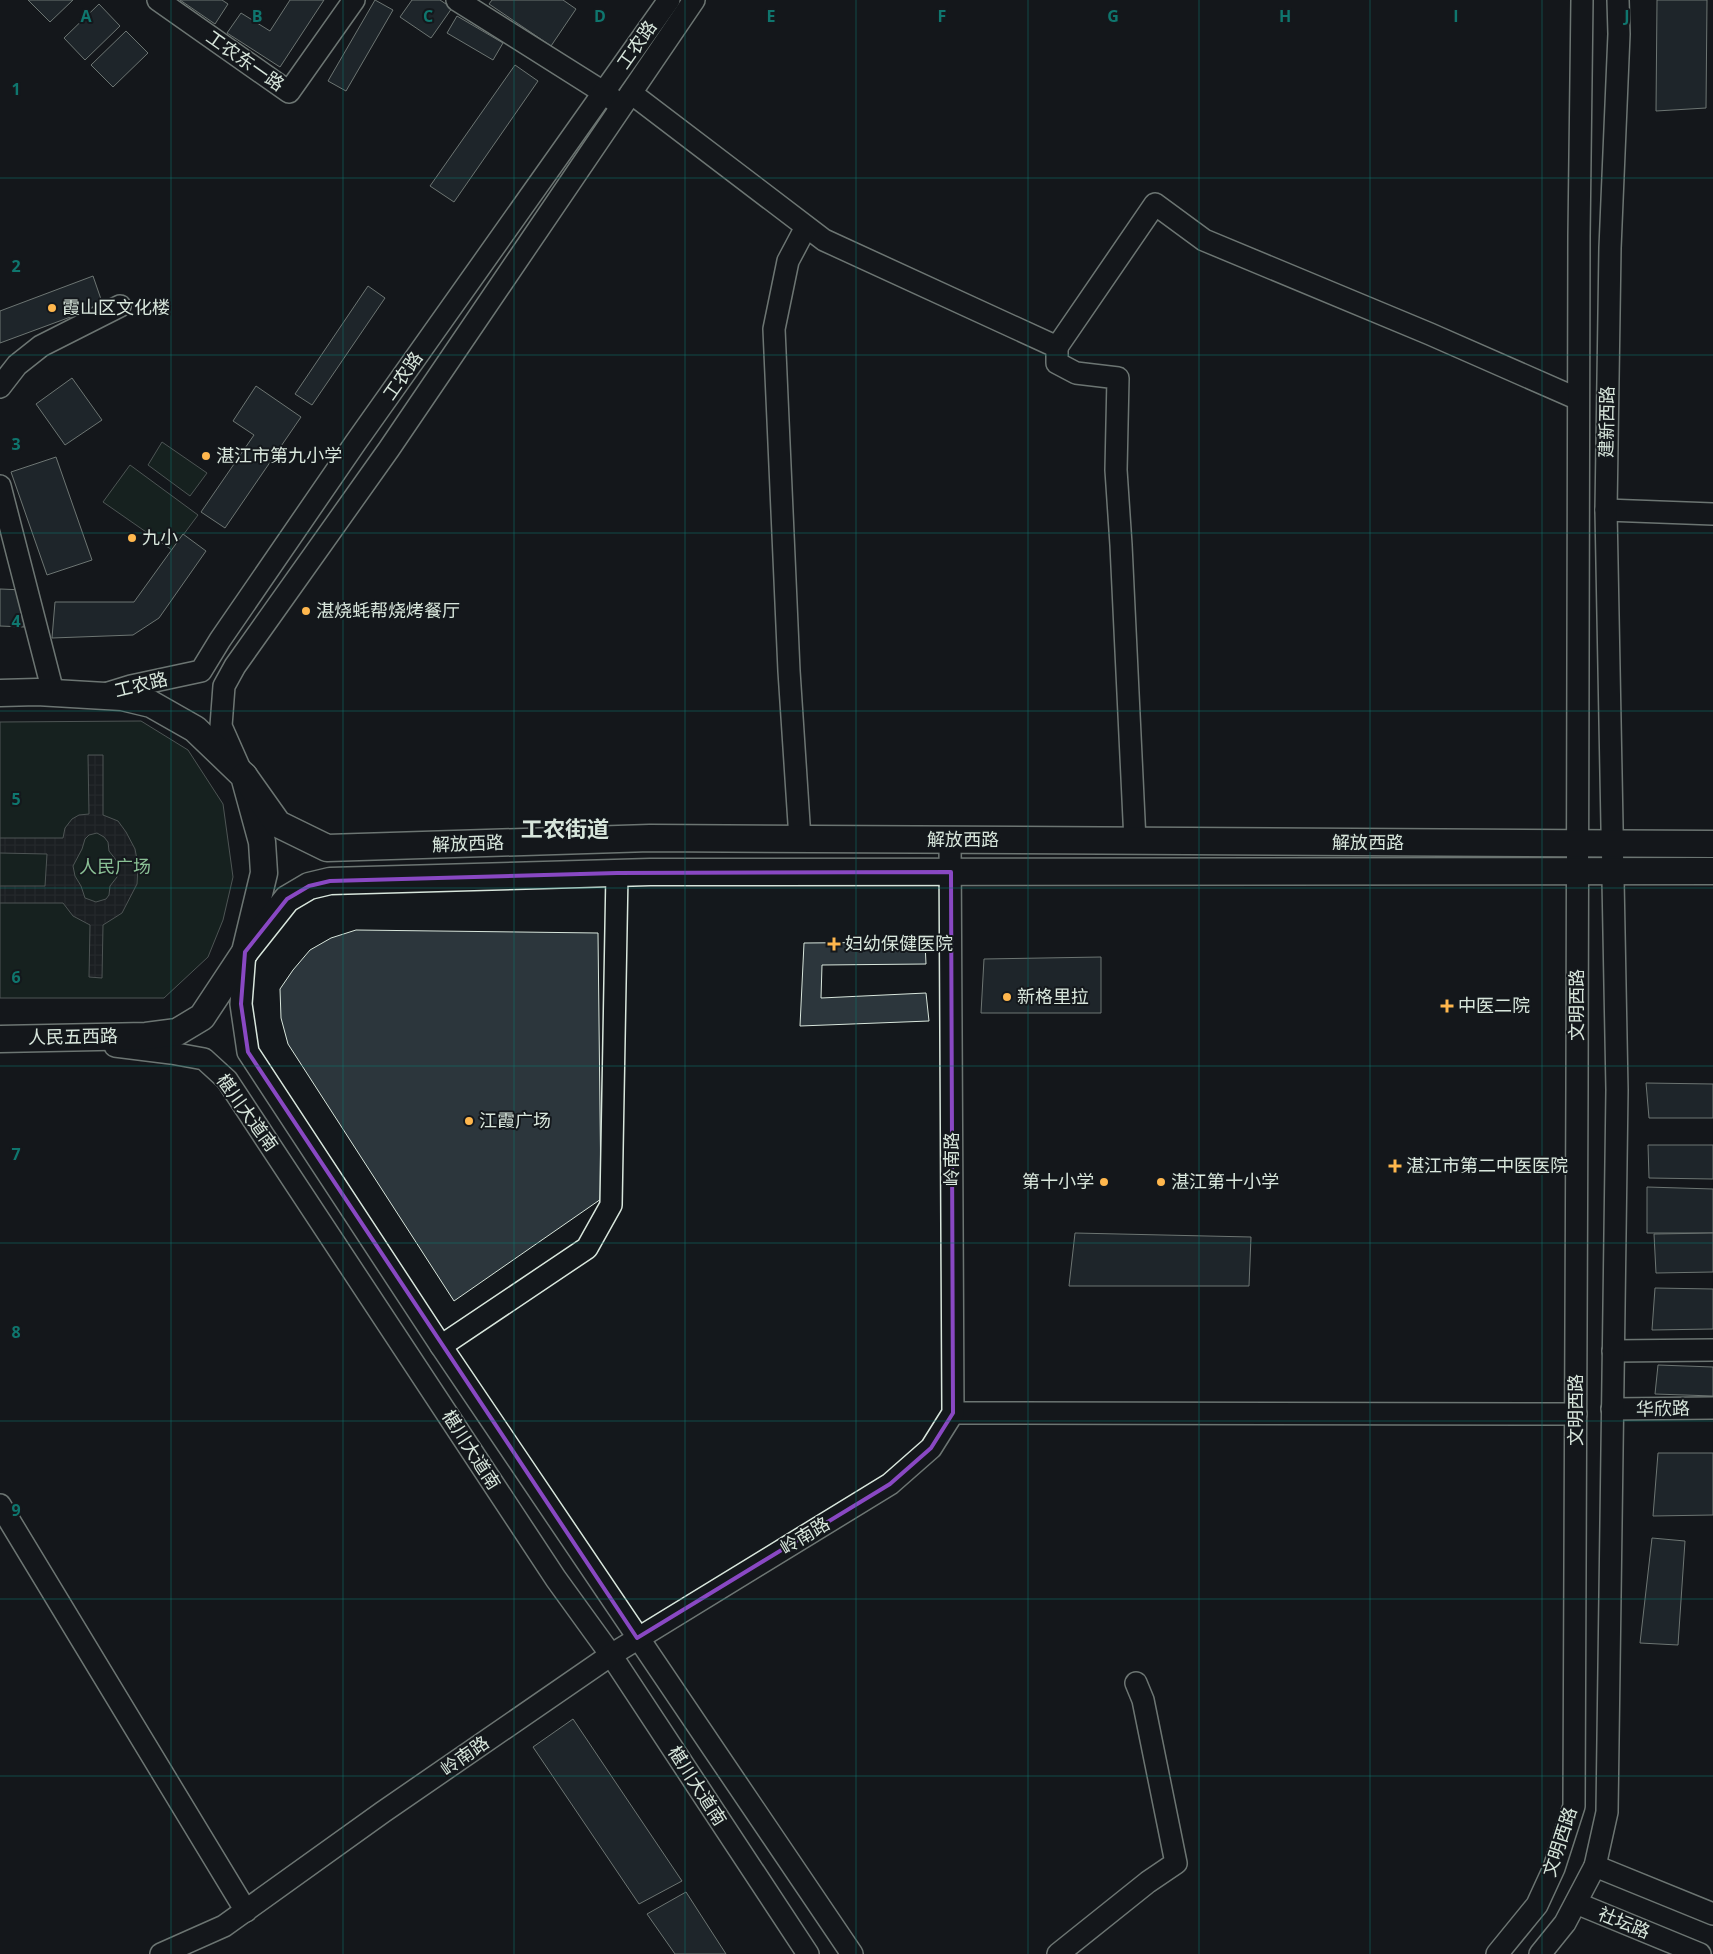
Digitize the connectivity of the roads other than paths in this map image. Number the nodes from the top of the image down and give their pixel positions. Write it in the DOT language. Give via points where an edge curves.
graph roads {
  1 [pos="158,0"];
  2 [pos="354,0"];
  3 [pos="458,0"];
  4 [pos="669,0"];
  5 [pos="694,0"];
  6 [pos="1582,0"];
  7 [pos="1618,0"];
  8 [pos="603,92"];
  9 [pos="626,100"];
  10 [pos="806,227"];
  11 [pos="120,306"];
  12 [pos="1057,347"];
  13 [pos="0,387"];
  14 [pos="1578,399"];
  15 [pos="0,486"];
  16 [pos="1606,510"];
  17 [pos="1713,514"];
  18 [pos="0,692"];
  19 [pos="64,693"];
  20 [pos="102,695"];
  21 [pos="244,776"];
  22 [pos="800,840"];
  23 [pos="950,840"];
  24 [pos="1135,841"];
  25 [pos="1577,844"];
  26 [pos="1612,844"];
  27 [pos="1713,844"];
  28 [pos="1612,871"];
  29 [pos="1713,871"];
  30 [pos="951,872"];
  31 [pos="1577,872"];
  32 [pos="617,873"];
  33 [pos="245,952"];
  34 [pos="146,1036"];
  35 [pos="0,1039"];
  36 [pos="441,1346"];
  37 [pos="1713,1350"];
  38 [pos="1613,1351"];
  39 [pos="1713,1408"];
  40 [pos="1612,1409"];
  41 [pos="953,1414"];
  42 [pos="1576,1414"];
  43 [pos="0,1505"];
  44 [pos="637,1638"];
  45 [pos="611,1655"];
  46 [pos="1136,1682"];
  47 [pos="1595,1866"];
  48 [pos="1576,1904"];
  49 [pos="246,1910"];
  50 [pos="1713,1914"];
  51 [pos="161,1954"];
  52 [pos="808,1954"];
  53 [pos="852,1954"];
  54 [pos="1058,1954"];
  55 [pos="1497,1954"];
  56 [pos="1540,1954"];
  57 [pos="1700,1954"];
  1 -- 2 [label="street, 工农东一路" via="288,92"];
  3 -- 8 [label="street"];
  4 -- 8 [label="street, 工农路"];
  5 -- 9 [label="street, 工农路"];
  6 -- 14 [label="street, 建新西路"];
  7 -- 16 [label="street, 建新西路"];
  8 -- 9 [label="street"];
  8 -- 20 [label="street, 工农路" via="356,442 201,671"];
  9 -- 10 [label="street"];
  9 -- 21 [label="street, 工农路" via="389,449 235,666 224,686 221,726"];
  10 -- 12 [label="street" via="824,240"];
  10 -- 22 [label="street" via="788,261 774,329"];
  11 -- 13 [label="street" via="41,346 17,365"];
  12 -- 14 [label="street" via="1155,204 1204,240"];
  12 -- 24 [label="street" via="1056,363 1076,373 1118,378 1116,470"];
  14 -- 25 [label="street, 建新西路"];
  15 -- 19 [label="street"];
  16 -- 17 [label="street"];
  16 -- 26 [label="street, 建新西路"];
  18 -- 19 [label="main road, 解放西路"];
  19 -- 20 [label="main road, 解放西路"];
  20 -- 21 [label="main road, 解放西路" via="150,704 195,729"];
  21 -- 22 [label="main road, 解放西路" via="278,824 327,848 650,838"];
  21 -- 33 [label="main road" via="262,842 264,873"];
  22 -- 23 [label="main road, 解放西路"];
  23 -- 24 [label="main road, 解放西路"];
  23 -- 30 [label="street, 岭南路"];
  24 -- 25 [label="main road, 解放西路"];
  25 -- 26 [label="main road, 解放西路"];
  25 -- 31 [label="street, 文明西路"];
  26 -- 27 [label="main road, 解放西路"];
  26 -- 28 [label="street, 文明西路"];
  28 -- 29 [label="main road, 解放西路"];
  28 -- 31 [label="main road, 解放西路"];
  28 -- 38 [label="street, 文明西路" via="1617,1090"];
  30 -- 31 [label="main road, 解放西路"];
  30 -- 32 [label="main road, 解放西路"];
  30 -- 41 [label="street, 岭南路"];
  31 -- 42 [label="street, 文明西路"];
  32 -- 33 [label="main road, 解放西路" via="330,881 309,886 287,899"];
  32 -- 36 [label="street" via="611,1205 588,1248"];
  33 -- 34 [label="main road, 解放西路" via="202,1016 177,1032"];
  33 -- 36 [label="street, 椹川大道南" via="241,1004 248,1052"];
  34 -- 35 [label="main road, 人民五西路"];
  35 -- 45 [label="street, 椹川大道南" via="72,1041 170,1053 204,1060 227,1080 556,1579"];
  36 -- 44 [label="street, 椹川大道南"];
  37 -- 38 [label="street"];
  38 -- 40 [label="street, 文明西路"];
  39 -- 40 [label="street, 华欣路"];
  40 -- 47 [label="street, 文明西路" via="1607,1812"];
  41 -- 42 [label="street"];
  41 -- 44 [label="street, 岭南路" via="931,1448 890,1484"];
  42 -- 55 [label="street, 文明西路" via="1574,1806 1554,1868 1537,1905"];
  43 -- 49 [label="street"];
  44 -- 45 [label="street, 岭南路"];
  44 -- 53 [label="street, 椹川大道南"];
  45 -- 49 [label="street, 岭南路"];
  45 -- 52 [label="street, 椹川大道南"];
  46 -- 54 [label="street" via="1143,1700 1176,1863"];
  47 -- 48 [label="street, 文明西路"];
  47 -- 50 [label="street"];
  48 -- 56 [label="street, 文明西路" via="1566,1923"];
  48 -- 57 [label="street, 社坛路"];
  49 -- 51 [label="street, 岭南路" via="224,1926"];
}
